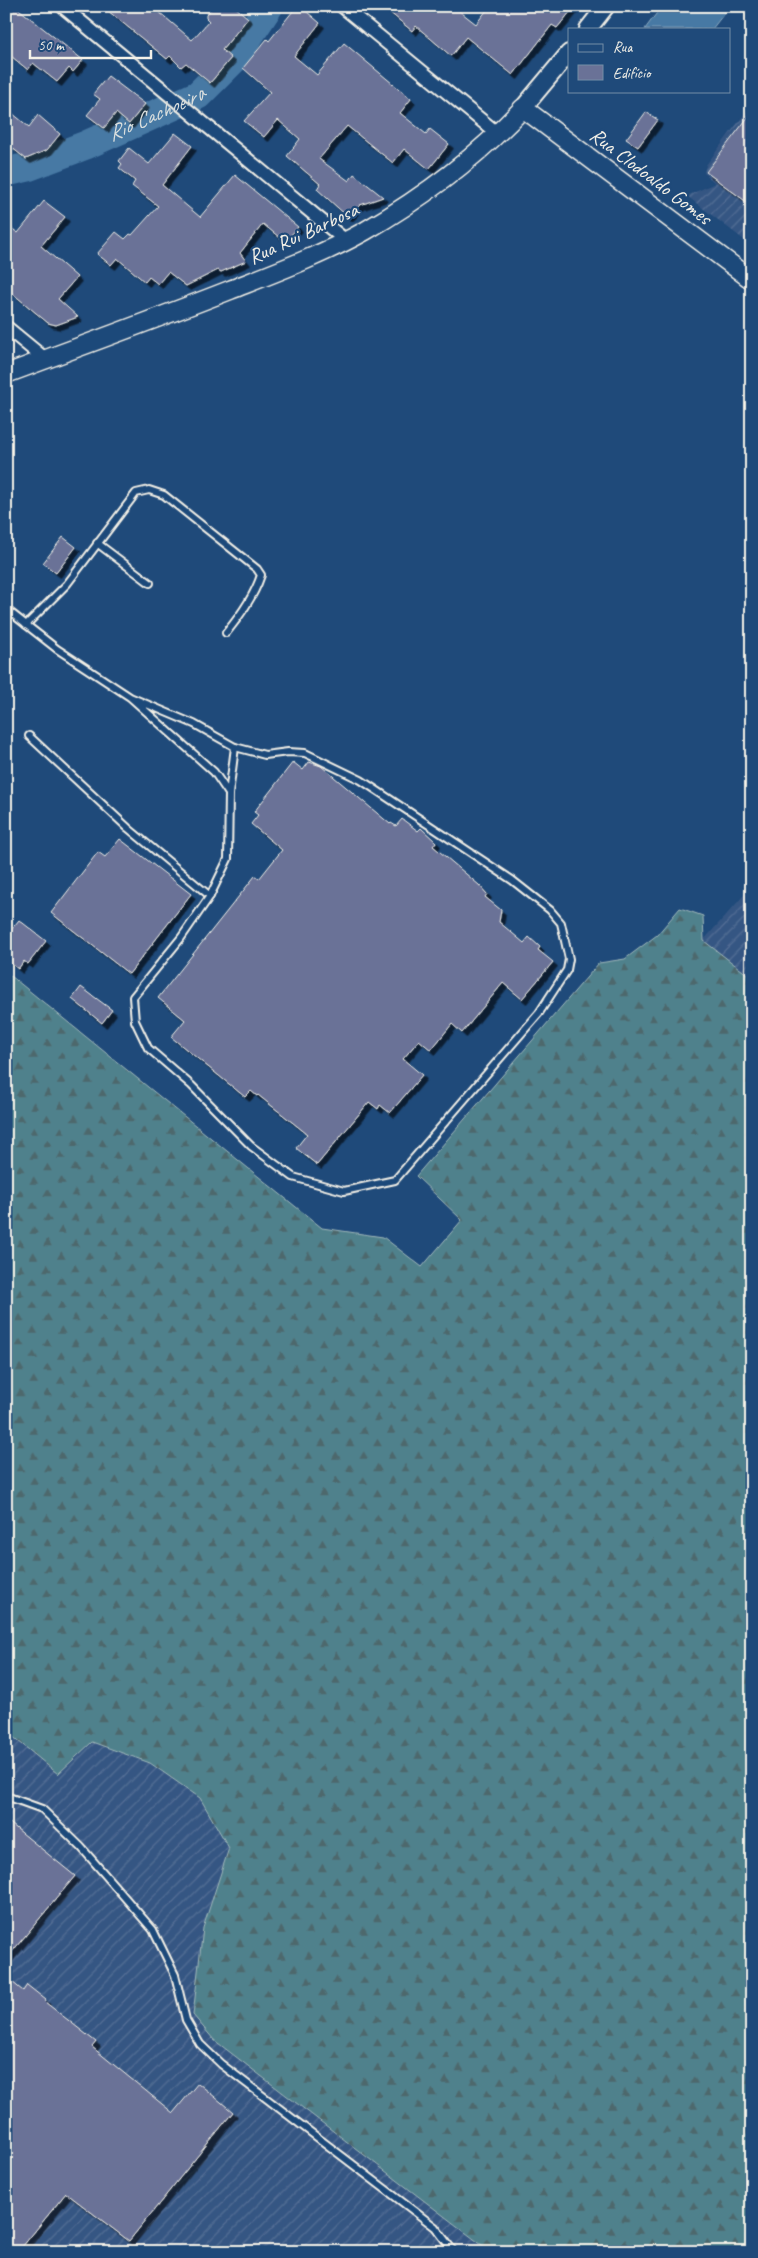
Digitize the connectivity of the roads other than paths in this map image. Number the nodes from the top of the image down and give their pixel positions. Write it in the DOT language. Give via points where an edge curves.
graph roads {
  1 [pos="62,6"];
  2 [pos="342,6"];
  3 [pos="606,6"];
  4 [pos="589,28"];
  5 [pos="568,54"];
  6 [pos="523,108"];
  7 [pos="498,134"];
  8 [pos="346,241"];
  9 [pos="752,280"];
  10 [pos="6,327"];
  11 [pos="45,359"];
  12 [pos="6,374"];
  13 [pos="97,543"];
  14 [pos="150,583"];
  15 [pos="6,609"];
  16 [pos="26,625"];
  17 [pos="226,633"];
  18 [pos="130,697"];
  19 [pos="29,736"];
  20 [pos="235,747"];
  21 [pos="229,794"];
  22 [pos="210,896"];
  23 [pos="6,1796"];
  24 [pos="454,2252"];
  1 -- 8 [label="street"];
  2 -- 7 [label="street"];
  3 -- 4 [label="street"];
  5 -- 6 [label="street, Rua Rui Barbosa"];
  6 -- 7 [label="main road, Rua Rui Barbosa"];
  6 -- 9 [label="main road, Rua Clodoaldo Gomes"];
  7 -- 8 [label="main road, Rua Rui Barbosa" via="443,180"];
  8 -- 11 [label="main road, Rua Rui Barbosa" via="286,268"];
  10 -- 11 [label="street"];
  11 -- 12 [label="main road, Rua Rui Barbosa"];
  13 -- 14 [label="lane"];
  13 -- 16 [label="lane" via="67,584"];
  13 -- 17 [label="lane" via="136,493 149,490 164,495 261,575 237,620"];
  15 -- 16 [label="lane"];
  16 -- 18 [label="lane"];
  18 -- 20 [label="lane" via="194,724"];
  18 -- 21 [label="lane" via="208,766"];
  19 -- 22 [label="lane" via="128,828"];
  20 -- 21 [label="lane"];
  20 -- 22 [label="lane" via="264,755 305,753 361,780 512,880 550,910 561,923 569,959 567,970 539,1013 395,1180 344,1191 293,1178 250,1146 191,1085 148,1048 135,1021 133,997"];
  21 -- 22 [label="lane" via="228,859"];
  23 -- 24 [label="lane" via="42,1809 153,1930 175,1975 186,2020 200,2044 229,2070 435,2227"];
}
